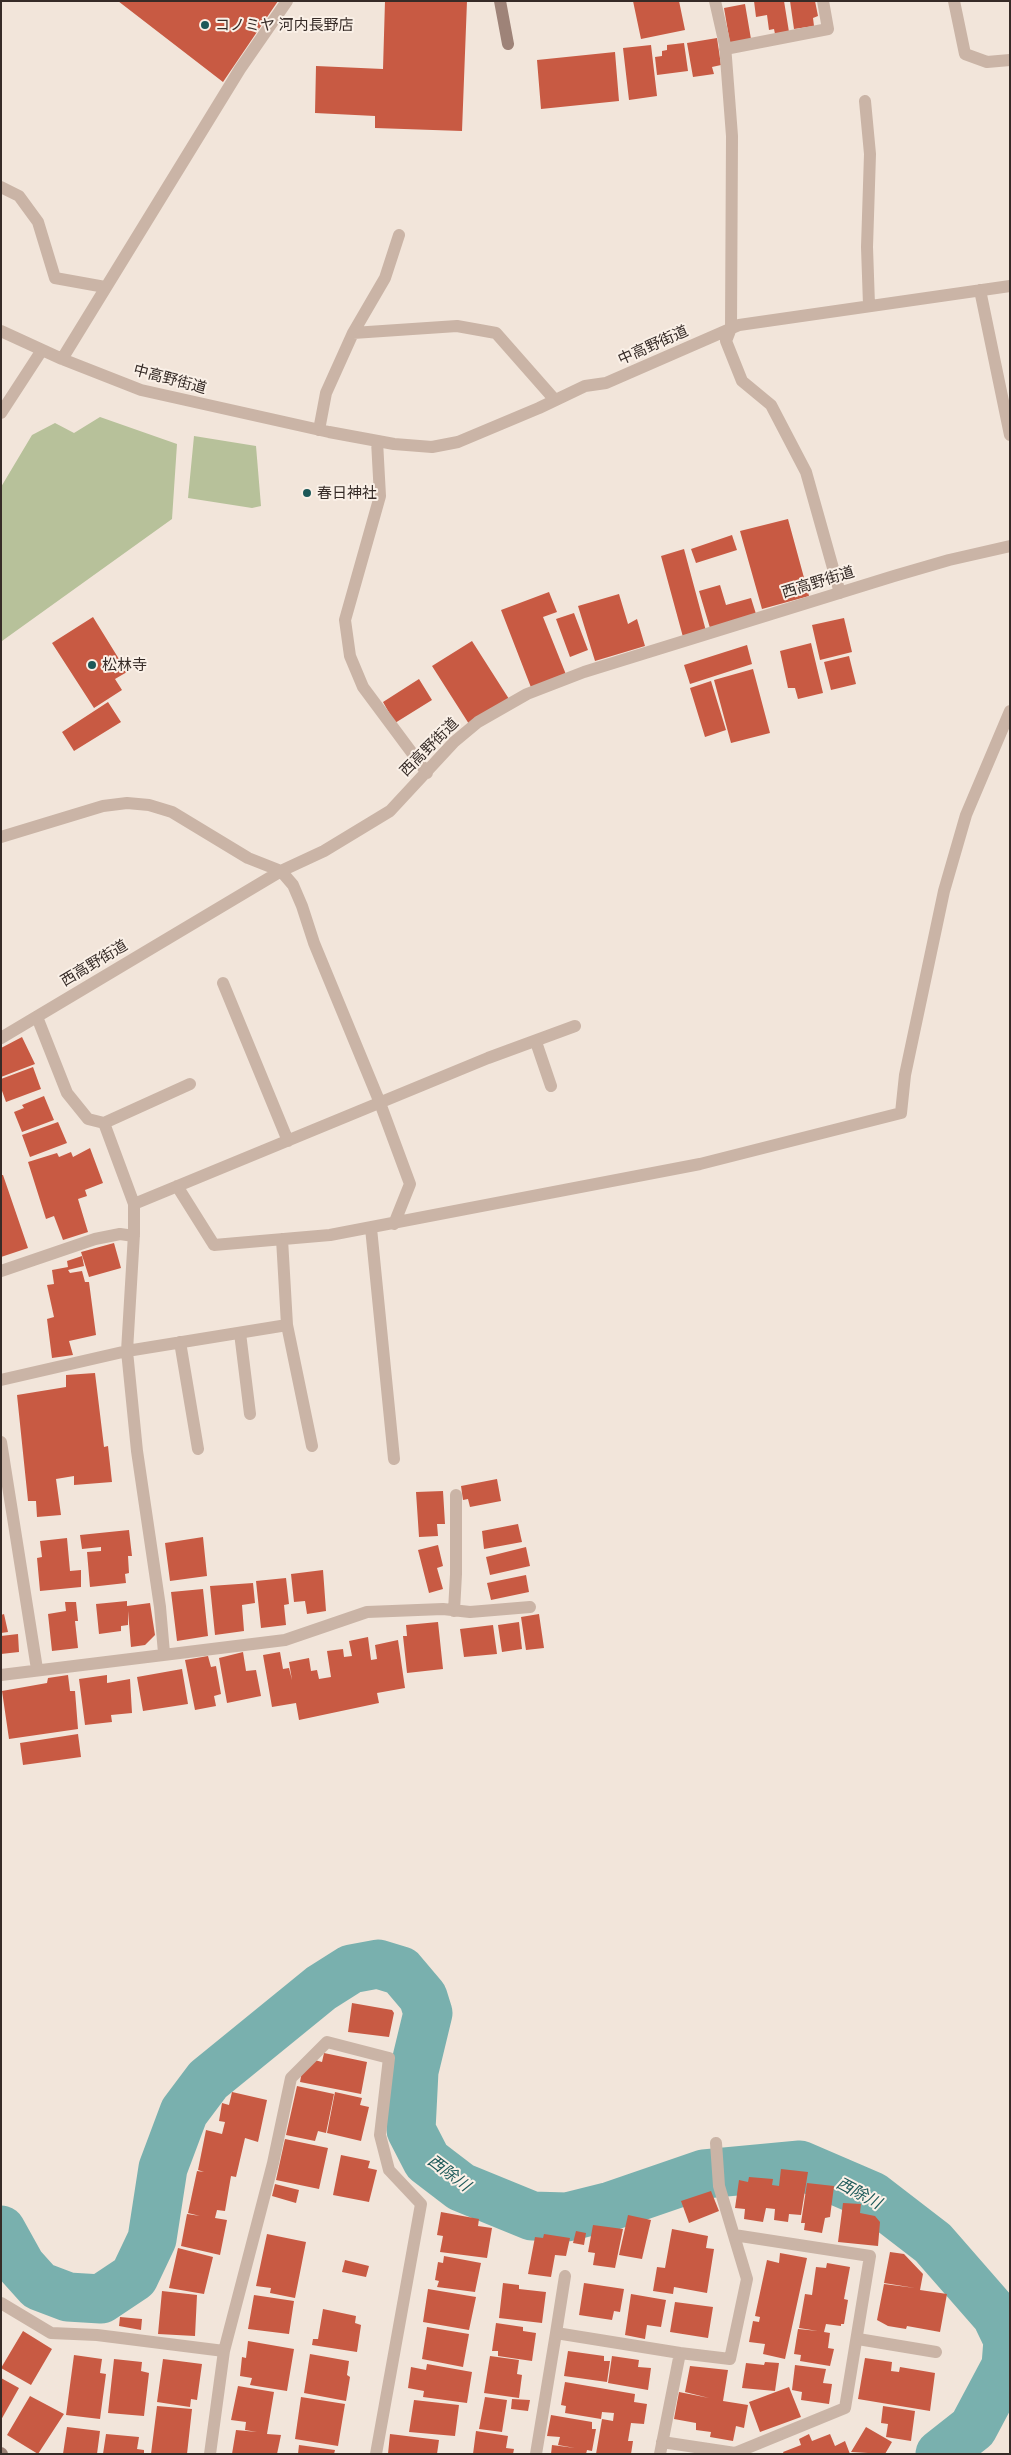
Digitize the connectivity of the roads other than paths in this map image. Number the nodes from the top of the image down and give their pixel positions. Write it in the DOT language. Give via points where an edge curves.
graph roads {
  1 [pos="287,1"];
  2 [pos="500,1"];
  3 [pos="715,1"];
  4 [pos="823,1"];
  5 [pos="954,1"];
  6 [pos="508,44"];
  7 [pos="725,49"];
  8 [pos="1010,60"];
  9 [pos="865,101"];
  10 [pos="1,187"];
  11 [pos="399,235"];
  12 [pos="1010,286"];
  13 [pos="105,287"];
  14 [pos="980,290"];
  15 [pos="869,305"];
  16 [pos="732,328"];
  17 [pos="1,331"];
  18 [pos="353,333"];
  19 [pos="42,350"];
  20 [pos="62,359"];
  21 [pos="555,400"];
  22 [pos="1,413"];
  23 [pos="319,430"];
  24 [pos="1010,435"];
  25 [pos="376,441"];
  26 [pos="1010,546"];
  27 [pos="840,593"];
  28 [pos="1010,711"];
  29 [pos="427,773"];
  30 [pos="1,837"];
  31 [pos="281,871"];
  32 [pos="223,983"];
  33 [pos="37,1017"];
  34 [pos="575,1026"];
  35 [pos="1,1038"];
  36 [pos="536,1042"];
  37 [pos="190,1084"];
  38 [pos="551,1086"];
  39 [pos="380,1103"];
  40 [pos="104,1123"];
  41 [pos="288,1141"];
  42 [pos="177,1186"];
  43 [pos="134,1204"];
  44 [pos="394,1224"];
  45 [pos="371,1228"];
  46 [pos="134,1236"];
  47 [pos="282,1239"];
  48 [pos="1,1271"];
  49 [pos="287,1325"];
  50 [pos="240,1333"];
  51 [pos="180,1342"];
  52 [pos="127,1352"];
  53 [pos="1,1380"];
  54 [pos="250,1414"];
  55 [pos="1,1442"];
  56 [pos="312,1446"];
  57 [pos="198,1449"];
  58 [pos="394,1459"];
  59 [pos="456,1496"];
  60 [pos="7,1516"];
  61 [pos="530,1607"];
  62 [pos="454,1611"];
  63 [pos="164,1653"];
  64 [pos="37,1669"];
  65 [pos="1,1674"];
  66 [pos="716,2143"];
  67 [pos="734,2235"];
  68 [pos="565,2276"];
  69 [pos="1,2303"];
  70 [pos="556,2332"];
  71 [pos="858,2339"];
  72 [pos="224,2351"];
  73 [pos="936,2352"];
  74 [pos="680,2353"];
  75 [pos="661,2448"];
  76 [pos="210,2454"];
  77 [pos="376,2454"];
  78 [pos="536,2454"];
  1 -- 13 [label="street" via="240,69"];
  2 -- 6 [label="street"];
  3 -- 7 [label="street"];
  4 -- 7 [label="street" via="828,29"];
  5 -- 8 [label="street" via="965,54 987,62"];
  7 -- 16 [label="street" via="732,136"];
  9 -- 15 [label="street" via="870,154"];
  10 -- 13 [label="street" via="19,196 38,222 55,278"];
  11 -- 18 [label="street" via="385,278"];
  12 -- 14 [label="street, 中高野街道"];
  13 -- 20 [label="street"];
  14 -- 15 [label="street, 中高野街道"];
  14 -- 24 [label="street"];
  15 -- 16 [label="street, 中高野街道" via="781,317"];
  16 -- 21 [label="street, 中高野街道" via="606,383 585,386"];
  16 -- 27 [label="street" via="726,341 742,381 771,405 806,472"];
  17 -- 19 [label="street"];
  18 -- 21 [label="street" via="457,326 496,333"];
  18 -- 23 [label="street" via="326,392"];
  19 -- 20 [label="street, 中高野街道"];
  19 -- 22 [label="street"];
  20 -- 23 [label="street, 中高野街道" via="141,390"];
  21 -- 25 [label="street, 中高野街道" via="458,442 432,447"];
  23 -- 25 [label="street, 中高野街道"];
  25 -- 29 [label="street" via="380,496 345,620 350,656 363,687"];
  26 -- 27 [label="street, 西高野街道" via="949,560"];
  27 -- 29 [label="street, 西高野街道" via="584,672 527,694 478,722 454,742"];
  28 -- 44 [label="street" via="966,815 944,891 905,1076 901,1113 700,1164"];
  29 -- 31 [label="street, 西高野街道" via="390,811 324,851"];
  30 -- 31 [label="street" via="103,806 149,805 172,812 248,858"];
  31 -- 33 [label="street, 西高野街道"];
  31 -- 39 [label="street" via="293,885 302,906"];
  32 -- 41 [label="street"];
  33 -- 35 [label="street, 西高野街道"];
  33 -- 40 [label="street" via="67,1093 88,1119"];
  34 -- 36 [label="street"];
  36 -- 38 [label="street"];
  36 -- 39 [label="street" via="488,1058"];
  37 -- 40 [label="street"];
  39 -- 41 [label="street"];
  39 -- 44 [label="street" via="410,1184"];
  40 -- 43 [label="street"];
  41 -- 42 [label="street"];
  42 -- 43 [label="street"];
  42 -- 47 [label="street" via="214,1245"];
  43 -- 46 [label="street"];
  44 -- 45 [label="street"];
  45 -- 47 [label="street"];
  45 -- 58 [label="street"];
  46 -- 48 [label="street" via="120,1234 94,1239"];
  46 -- 52 [label="street"];
  47 -- 49 [label="street"];
  49 -- 50 [label="street"];
  49 -- 56 [label="street"];
  50 -- 51 [label="street"];
  50 -- 54 [label="street"];
  51 -- 52 [label="street"];
  51 -- 57 [label="street"];
  52 -- 53 [label="street"];
  52 -- 63 [label="street"];
  55 -- 60 [label="street"];
  59 -- 62 [label="street"];
  60 -- 64 [label="street"];
  61 -- 62 [label="street"];
  62 -- 63 [label="street" via="367,1612 285,1640"];
  63 -- 64 [label="street"];
  64 -- 65 [label="street"];
  66 -- 67 [label="street" via="719,2186"];
  67 -- 71 [label="street" via="870,2256"];
  67 -- 74 [label="street" via="748,2279 730,2359"];
  68 -- 70 [label="street"];
  69 -- 72 [label="street" via="51,2333 97,2335"];
  70 -- 74 [label="street"];
  70 -- 78 [label="street"];
  71 -- 73 [label="street"];
  71 -- 75 [label="street" via="845,2408 735,2453"];
  72 -- 76 [label="street"];
  72 -- 77 [label="street" via="273,2163 291,2078 327,2042 389,2058 380,2135 389,2170 422,2204"];
  74 -- 75 [label="street"];
}
